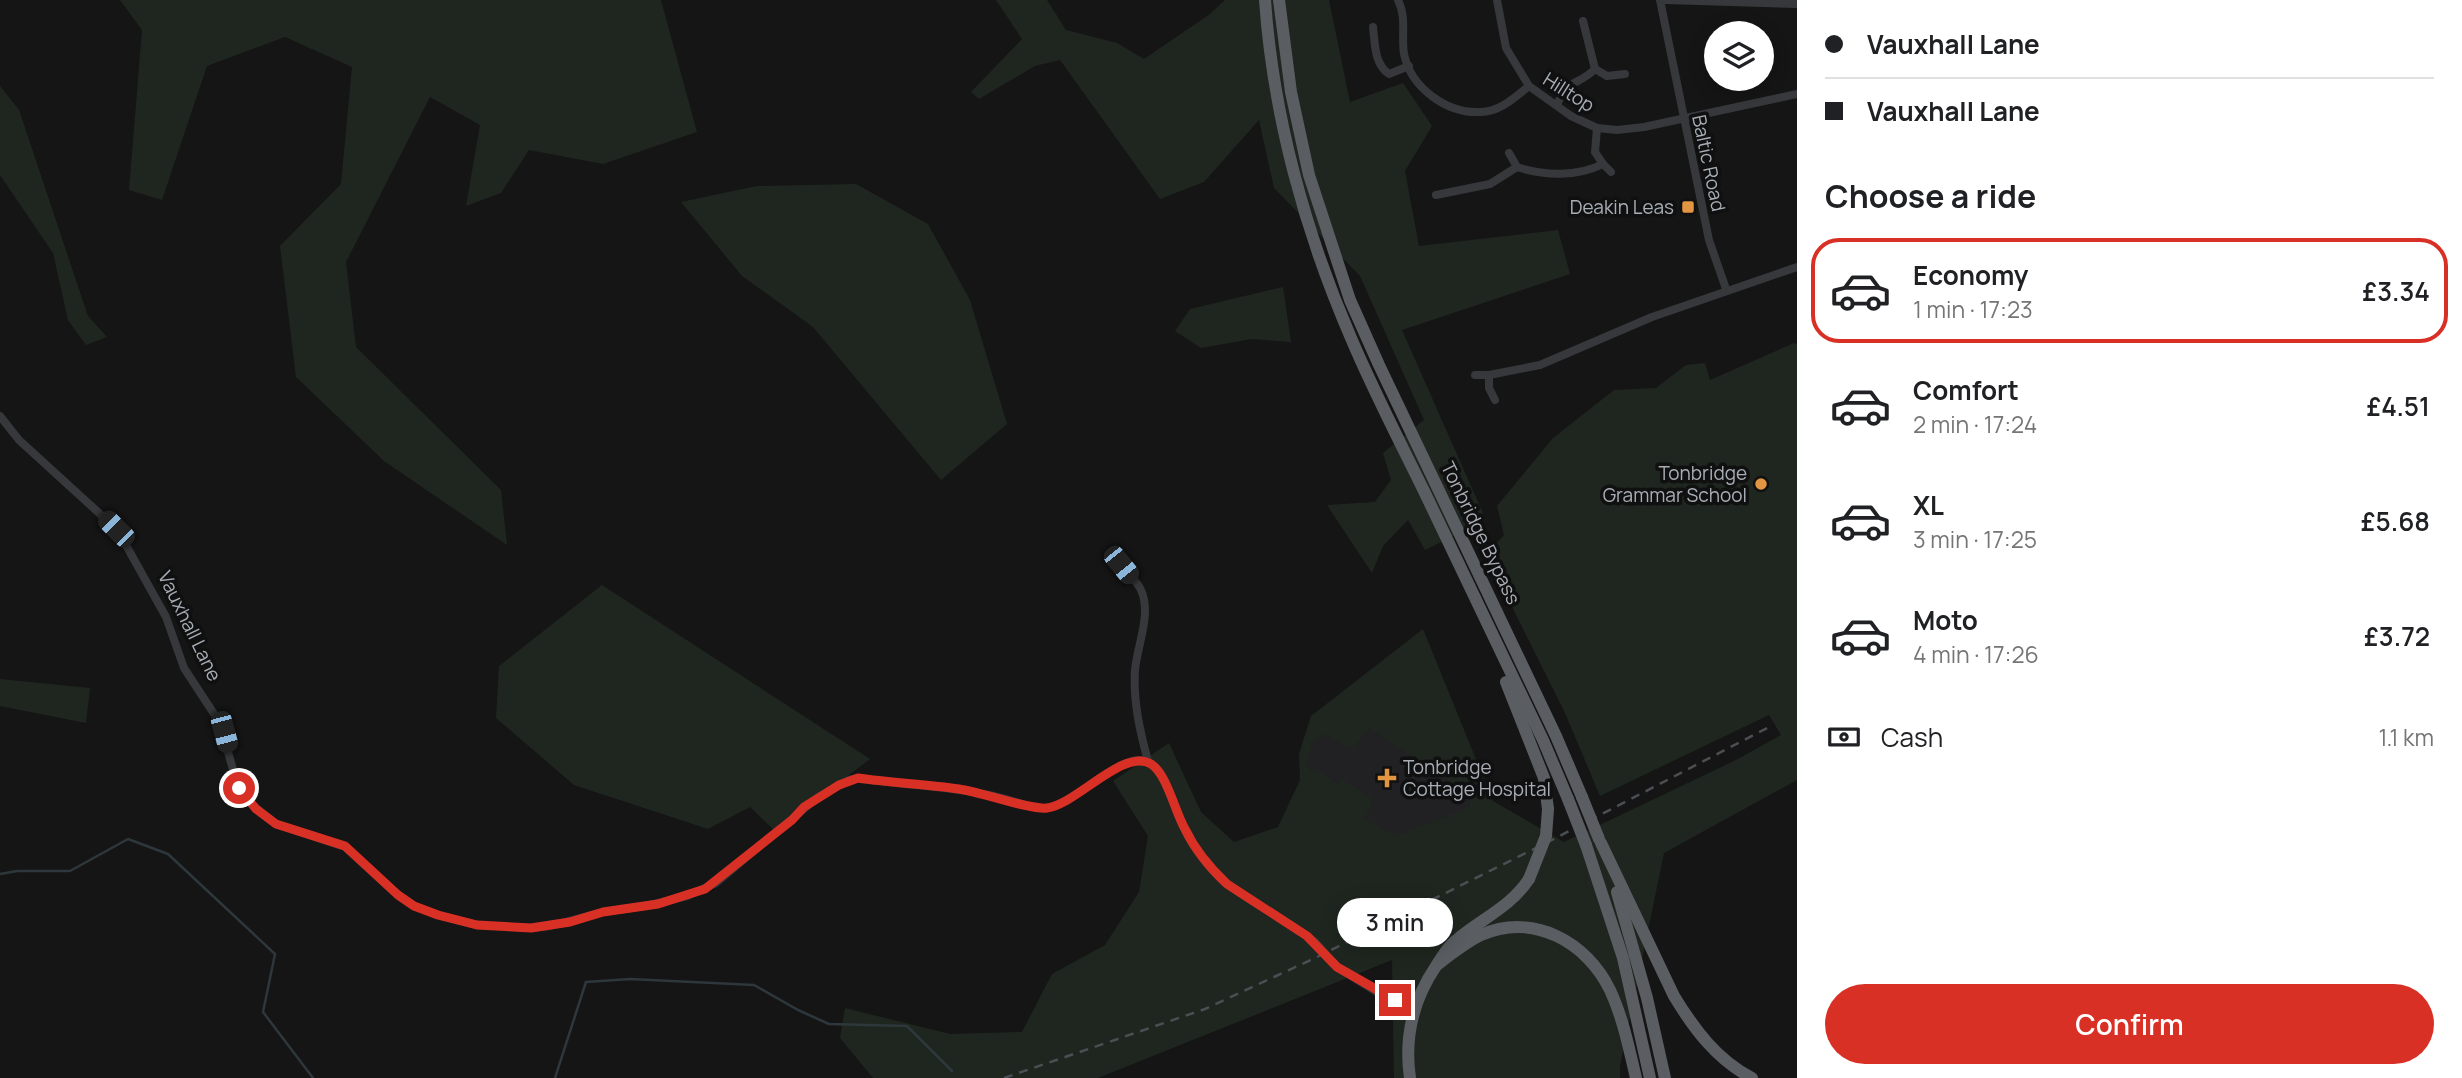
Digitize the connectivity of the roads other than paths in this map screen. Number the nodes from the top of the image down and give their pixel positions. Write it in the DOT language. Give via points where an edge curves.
graph roads {
  1 [pos="1265,0"];
  2 [pos="1279,0"];
  3 [pos="1398,0"];
  4 [pos="1497,0"];
  5 [pos="1660,0"];
  6 [pos="1665,0"];
  7 [pos="1797,4"];
  8 [pos="1583,21"];
  9 [pos="1373,27"];
  10 [pos="1409,66"];
  11 [pos="1595,69"];
  12 [pos="1625,74"];
  13 [pos="1529,86"];
  14 [pos="1797,94"];
  15 [pos="1553,103"];
  16 [pos="1542,111"];
  17 [pos="1684,118"];
  18 [pos="1597,128"];
  19 [pos="1509,153"];
  20 [pos="1603,164"];
  21 [pos="1517,167"];
  22 [pos="1611,172"];
  23 [pos="1436,195"];
  24 [pos="1797,267"];
  25 [pos="1726,289"];
  26 [pos="1475,375"];
  27 [pos="1489,375"];
  28 [pos="1495,400"];
  29 [pos="0,416"];
  30 [pos="1121,565"];
  31 [pos="1459,565"];
  32 [pos="1148,761"];
  33 [pos="1600,841"];
  34 [pos="1437,965"];
  35 [pos="1415,1007"];
  36 [pos="1410,1078"];
  37 [pos="1636,1078"];
  38 [pos="1650,1078"];
  39 [pos="1665,1078"];
  40 [pos="1752,1078"];
  1 -- 31 [label="highway, Tonbridge Bypass" via="1287,141 1318,252 1350,337"];
  2 -- 33 [label="highway, Tonbridge Bypass, bridge" via="1308,175 1350,300 1556,736"];
  3 -- 10 [label="street" via="1404,12 1404,52"];
  4 -- 13 [label="street, Hilltop" via="1506,48"];
  5 -- 17 [label="street, Baltic Road"];
  6 -- 7 [label="street"];
  8 -- 11 [label="street"];
  9 -- 10 [label="street" via="1381,69 1389,74"];
  10 -- 13 [label="street" via="1429,94 1450,107 1482,113 1503,106"];
  11 -- 12 [label="street" via="1606,76"];
  11 -- 15 [label="street" via="1569,84"];
  13 -- 15 [label="street, Hilltop"];
  14 -- 17 [label="street, Hilltop"];
  15 -- 16 [label="street"];
  15 -- 18 [label="street, Hilltop"];
  17 -- 18 [label="street, Hilltop" via="1644,127"];
  17 -- 25 [label="street, Baltic Road" via="1709,240"];
  18 -- 20 [label="street" via="1595,152"];
  19 -- 21 [label="street"];
  20 -- 21 [label="street" via="1591,170 1537,174"];
  20 -- 22 [label="street"];
  21 -- 23 [label="street" via="1490,184"];
  24 -- 25 [label="street"];
  25 -- 27 [label="street" via="1540,365"];
  26 -- 27 [label="street"];
  27 -- 28 [label="street"];
  29 -- 32 [label="street, Vauxhall Lane" via="19,440 122,538 166,617 184,668 220,723 235,777 248,801 276,824 345,846 398,895 438,915 477,925 531,928 687,896 716,883 804,807 858,778 958,789 1044,808 1063,803 1124,764"];
  30 -- 32 [label="street" via="1144,599 1135,670 1139,728"];
  31 -- 34 [label="highway, bridge" via="1538,760 1548,809 1546,835 1530,879 1509,903 1452,943"];
  31 -- 38 [label="highway, Tonbridge Bypass, bridge" via="1543,740 1586,845 1630,985"];
  32 -- 35 [label="street, bridge" via="1161,774 1186,831 1216,874 1315,942 1337,967 1377,992"];
  33 -- 39 [label="highway, Tonbridge Bypass" via="1636,955"];
  33 -- 40 [label="highway" via="1660,971 1688,1019 1714,1050"];
  34 -- 35 [label="highway"];
  34 -- 37 [label="highway" via="1470,941 1510,927 1532,928 1567,940 1590,960 1609,989"];
  35 -- 36 [label="highway" via="1408,1040"];
}
